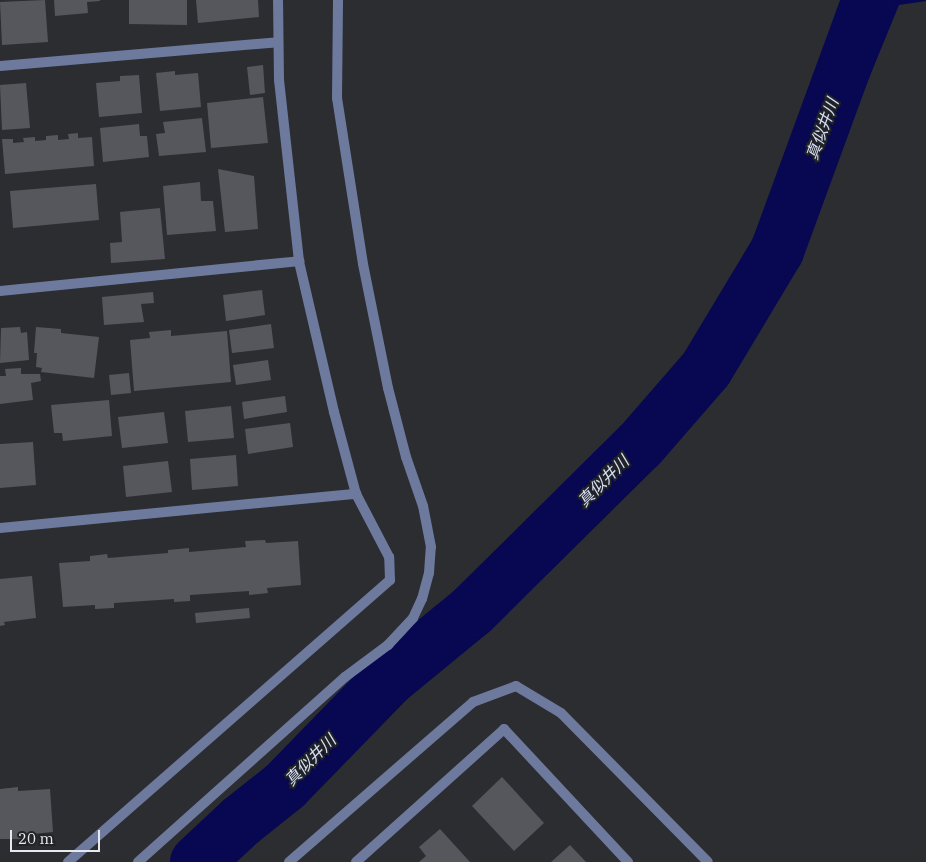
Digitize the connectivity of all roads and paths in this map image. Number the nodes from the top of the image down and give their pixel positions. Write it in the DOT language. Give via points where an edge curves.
graph roads {
  1 [pos="278,0"];
  2 [pos="338,0"];
  3 [pos="278,42"];
  4 [pos="0,66"];
  5 [pos="298,261"];
  6 [pos="0,291"];
  7 [pos="356,494"];
  8 [pos="0,528"];
  9 [pos="68,862"];
  10 [pos="138,862"];
  11 [pos="289,862"];
  12 [pos="356,862"];
  13 [pos="628,862"];
  14 [pos="708,862"];
  1 -- 3 [label="street"];
  2 -- 10 [label="street" via="337,98 362,264 388,388 423,506 431,547 429,572 413,618 388,645 345,677"];
  3 -- 4 [label="street"];
  3 -- 5 [label="street"];
  5 -- 6 [label="street"];
  5 -- 7 [label="street"];
  7 -- 8 [label="street"];
  7 -- 9 [label="street" via="390,557 390,580"];
  11 -- 14 [label="street" via="473,702 516,686 561,712"];
  12 -- 13 [label="street" via="504,729"];
}
